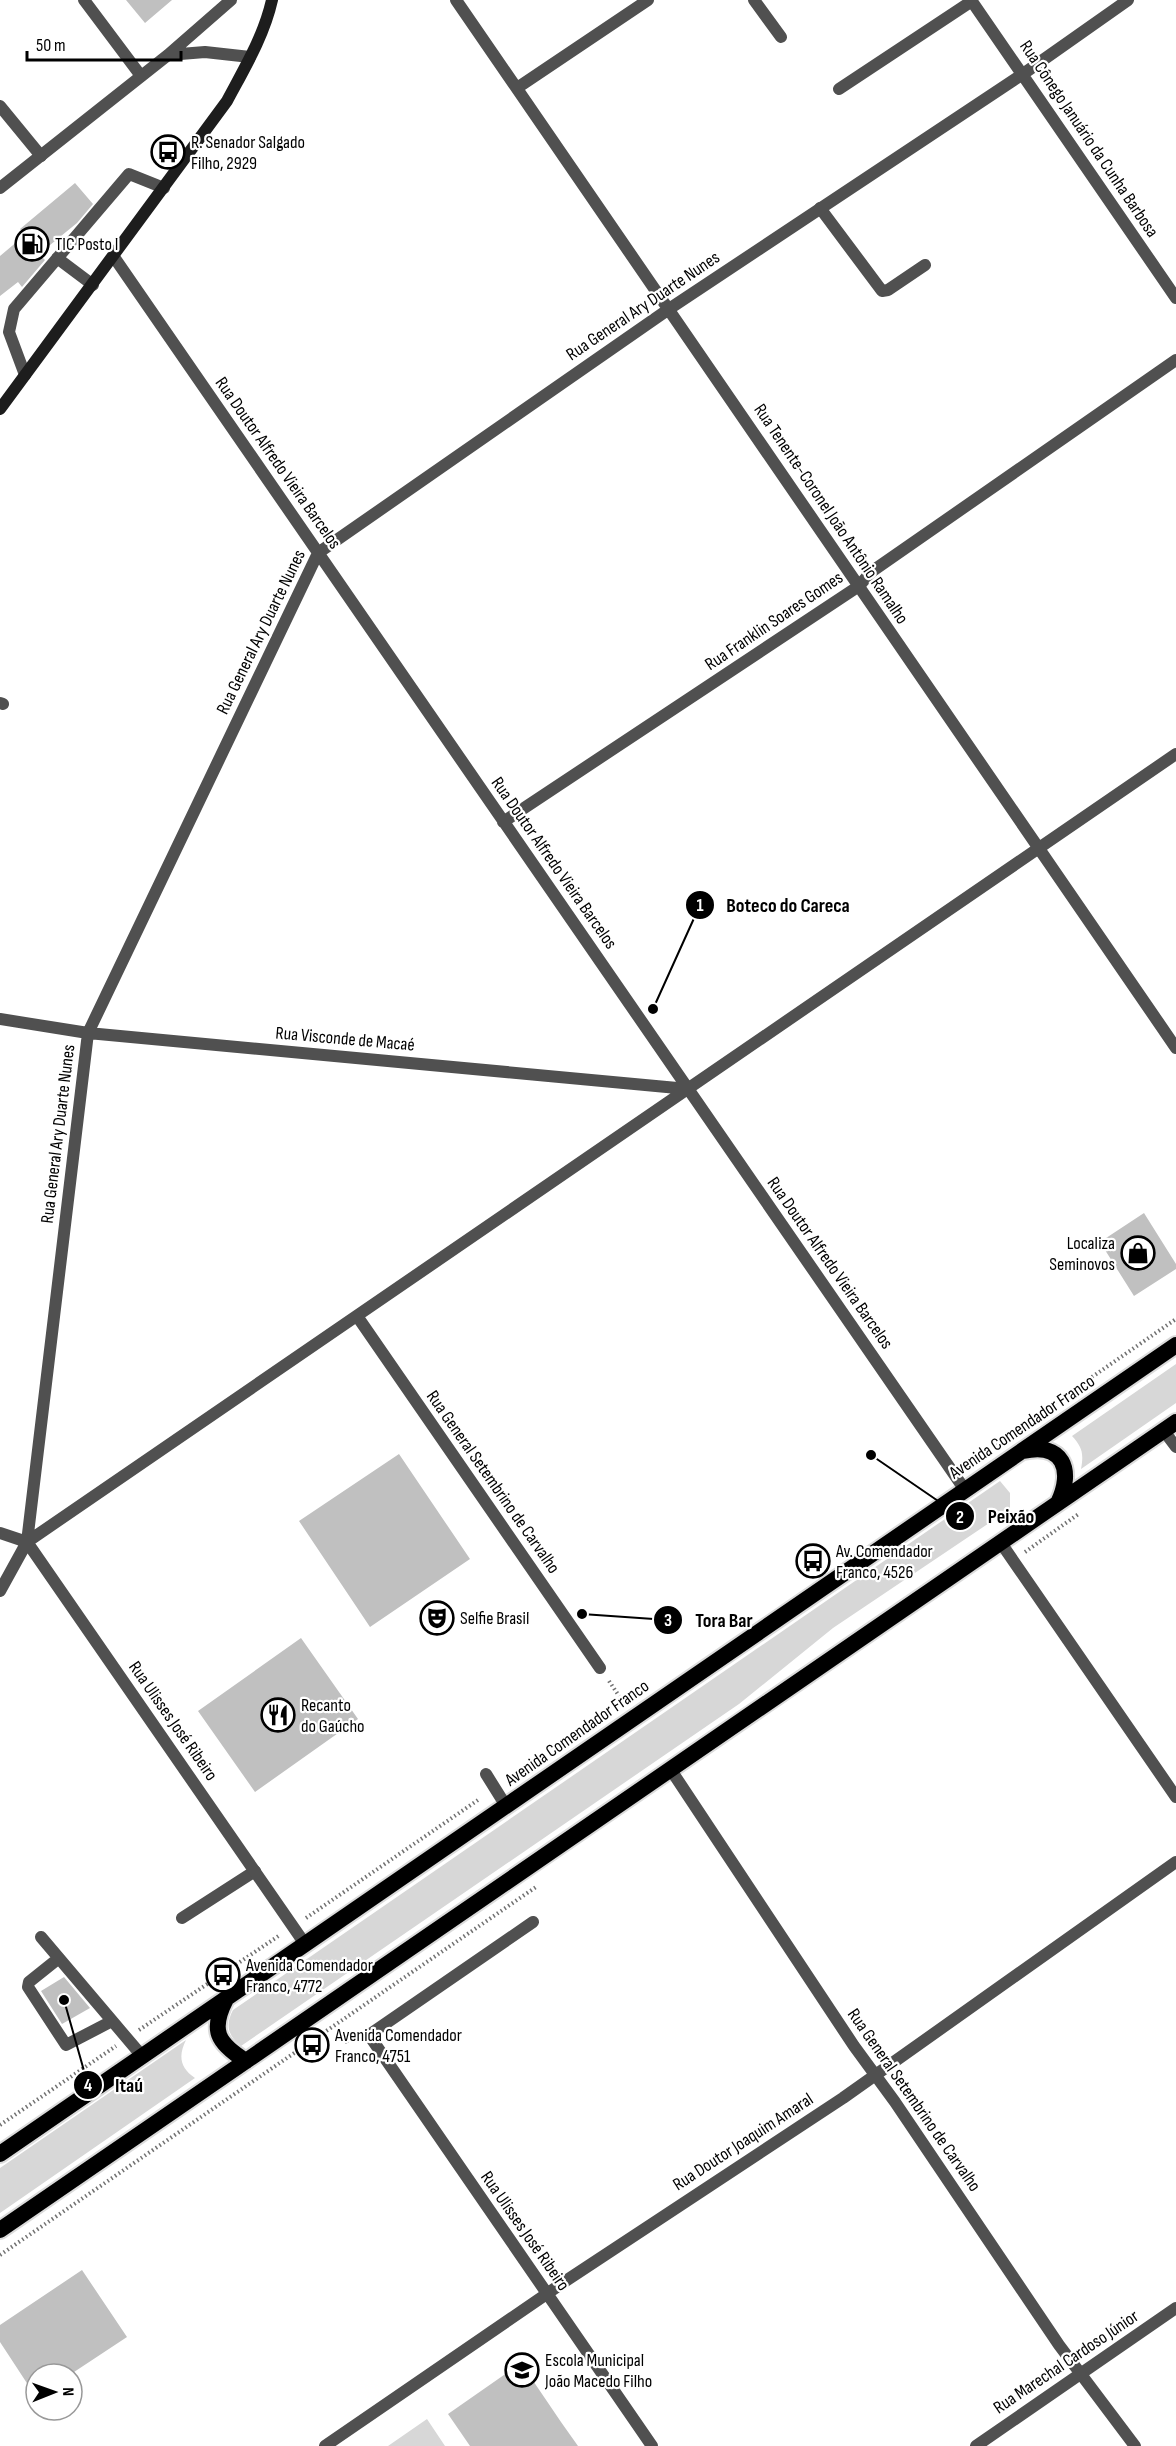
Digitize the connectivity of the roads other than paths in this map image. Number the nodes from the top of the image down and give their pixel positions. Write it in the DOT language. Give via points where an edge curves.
graph roads {
  1 [pos="231,0"];
  2 [pos="272,0"];
  3 [pos="456,0"];
  4 [pos="648,0"];
  5 [pos="754,0"];
  6 [pos="1128,0"];
  7 [pos="972,1"];
  8 [pos="88,2"];
  9 [pos="781,37"];
  10 [pos="168,55"];
  11 [pos="250,57"];
  12 [pos="1023,74"];
  13 [pos="141,76"];
  14 [pos="517,88"];
  15 [pos="839,89"];
  16 [pos="0,106"];
  17 [pos="41,156"];
  18 [pos="0,188"];
  19 [pos="164,188"];
  20 [pos="820,208"];
  21 [pos="114,257"];
  22 [pos="57,258"];
  23 [pos="925,265"];
  24 [pos="93,285"];
  25 [pos="1176,298"];
  26 [pos="669,309"];
  27 [pos="1176,360"];
  28 [pos="26,375"];
  29 [pos="0,409"];
  30 [pos="318,553"];
  31 [pos="859,586"];
  32 [pos="1176,754"];
  33 [pos="503,822"];
  34 [pos="1039,848"];
  35 [pos="0,1019"];
  36 [pos="87,1033"];
  37 [pos="1176,1048"];
  38 [pos="688,1089"];
  39 [pos="357,1316"];
  40 [pos="1176,1345"];
  41 [pos="1170,1426"];
  42 [pos="1176,1447"];
  43 [pos="1022,1451"];
  44 [pos="965,1490"];
  45 [pos="1058,1503"];
  46 [pos="0,1533"];
  47 [pos="27,1542"];
  48 [pos="1001,1543"];
  49 [pos="0,1591"];
  50 [pos="600,1668"];
  51 [pos="670,1770"];
  52 [pos="486,1774"];
  53 [pos="1176,1797"];
  54 [pos="506,1806"];
  55 [pos="1176,1862"];
  56 [pos="255,1871"];
  57 [pos="182,1918"];
  58 [pos="533,1922"];
  59 [pos="41,1937"];
  60 [pos="305,1944"];
  61 [pos="58,1958"];
  62 [pos="227,1998"];
  63 [pos="112,2021"];
  64 [pos="142,2056"];
  65 [pos="246,2061"];
  66 [pos="875,2075"];
  67 [pos="0,2154"];
  68 [pos="0,2230"];
  69 [pos="547,2294"];
  70 [pos="1176,2308"];
  71 [pos="1081,2375"];
  72 [pos="325,2446"];
  73 [pos="652,2446"];
  74 [pos="976,2446"];
  75 [pos="1135,2446"];
  1 -- 10 [label="street"];
  2 -- 11 [label="main road"];
  3 -- 14 [label="street, Rua Tenente-Coronel João Antônio Ramalho"];
  4 -- 14 [label="street"];
  5 -- 9 [label="street"];
  6 -- 12 [label="street, Rua General Ary Duarte Nunes"];
  7 -- 12 [label="street, Rua Cônego Januário da Cunha Barbosa"];
  7 -- 15 [label="street"];
  8 -- 13 [label="street"];
  10 -- 11 [label="street" via="205,52"];
  10 -- 13 [label="street"];
  11 -- 19 [label="main road" via="227,101"];
  12 -- 20 [label="street, Rua General Ary Duarte Nunes"];
  12 -- 25 [label="street, Rua Cônego Januário da Cunha Barbosa"];
  13 -- 17 [label="street"];
  14 -- 26 [label="street, Rua Tenente-Coronel João Antônio Ramalho"];
  16 -- 17 [label="street"];
  17 -- 18 [label="street"];
  19 -- 21 [label="main road"];
  19 -- 22 [label="street" via="129,174"];
  20 -- 23 [label="street" via="882,291 888,291"];
  20 -- 26 [label="street, Rua General Ary Duarte Nunes"];
  21 -- 24 [label="main road"];
  21 -- 30 [label="street, Rua Doutor Alfredo Vieira Barcelos"];
  22 -- 24 [label="street"];
  22 -- 28 [label="street" via="14,309 9,333"];
  24 -- 28 [label="main road"];
  26 -- 30 [label="street, Rua General Ary Duarte Nunes"];
  26 -- 31 [label="street, Rua Tenente-Coronel João Antônio Ramalho"];
  27 -- 31 [label="street, Rua Franklin Soares Gomes" via="871,572"];
  28 -- 29 [label="main road"];
  30 -- 33 [label="street, Rua Doutor Alfredo Vieira Barcelos"];
  30 -- 36 [label="street, Rua General Ary Duarte Nunes"];
  31 -- 33 [label="street, Rua Franklin Soares Gomes"];
  31 -- 34 [label="street, Rua Tenente-Coronel João Antônio Ramalho"];
  32 -- 34 [label="street"];
  33 -- 38 [label="street, Rua Doutor Alfredo Vieira Barcelos"];
  34 -- 37 [label="street, Rua Tenente-Coronel João Antônio Ramalho"];
  34 -- 38 [label="street"];
  35 -- 36 [label="street, Rua Visconde de Macaé"];
  36 -- 38 [label="street, Rua Visconde de Macaé"];
  36 -- 47 [label="street, Rua General Ary Duarte Nunes"];
  38 -- 39 [label="street"];
  38 -- 44 [label="street, Rua Doutor Alfredo Vieira Barcelos"];
  39 -- 47 [label="street"];
  39 -- 50 [label="street, Rua General Setembrino de Carvalho"];
  40 -- 43 [label="highway, Avenida Comendador Franco"];
  41 -- 42 [label="street"];
  41 -- 45 [label="highway"];
  43 -- 44 [label="highway, Avenida Comendador Franco"];
  43 -- 45 [label="highway" via="1050,1449 1061,1460 1066,1474 1065,1489"];
  44 -- 54 [label="highway, Avenida Comendador Franco"];
  45 -- 48 [label="highway"];
  46 -- 47 [label="street"];
  47 -- 49 [label="street, Rua General Ary Duarte Nunes"];
  47 -- 56 [label="street, Rua Ulisses José Ribeiro"];
  48 -- 51 [label="highway"];
  48 -- 53 [label="street"];
  51 -- 65 [label="highway"];
  51 -- 66 [label="street, Rua General Setembrino de Carvalho"];
  52 -- 54 [label="street"];
  54 -- 60 [label="highway, Avenida Comendador Franco"];
  55 -- 66 [label="street, Rua Doutor Joaquim Amaral"];
  56 -- 57 [label="street"];
  56 -- 60 [label="street, Rua Ulisses José Ribeiro"];
  58 -- 69 [label="street, Rua Ulisses José Ribeiro" via="369,2036"];
  59 -- 61 [label="street"];
  60 -- 62 [label="highway, Avenida Comendador Franco"];
  61 -- 63 [label="street"];
  61 -- 63 [label="street" via="28,1987 66,2045"];
  62 -- 64 [label="highway, Avenida Comendador Franco"];
  62 -- 65 [label="highway" via="218,2014 217,2029 222,2043"];
  63 -- 64 [label="street"];
  64 -- 67 [label="highway, Avenida Comendador Franco"];
  65 -- 68 [label="highway"];
  66 -- 69 [label="street, Rua Doutor Joaquim Amaral"];
  66 -- 71 [label="street, Rua General Setembrino de Carvalho"];
  69 -- 72 [label="street, Rua Doutor Joaquim Amaral"];
  69 -- 73 [label="street, Rua Ulisses José Ribeiro"];
  70 -- 71 [label="street, Rua Marechal Cardoso Júnior"];
  71 -- 74 [label="street, Rua Marechal Cardoso Júnior"];
  71 -- 75 [label="street, Rua General Setembrino de Carvalho"];
}
